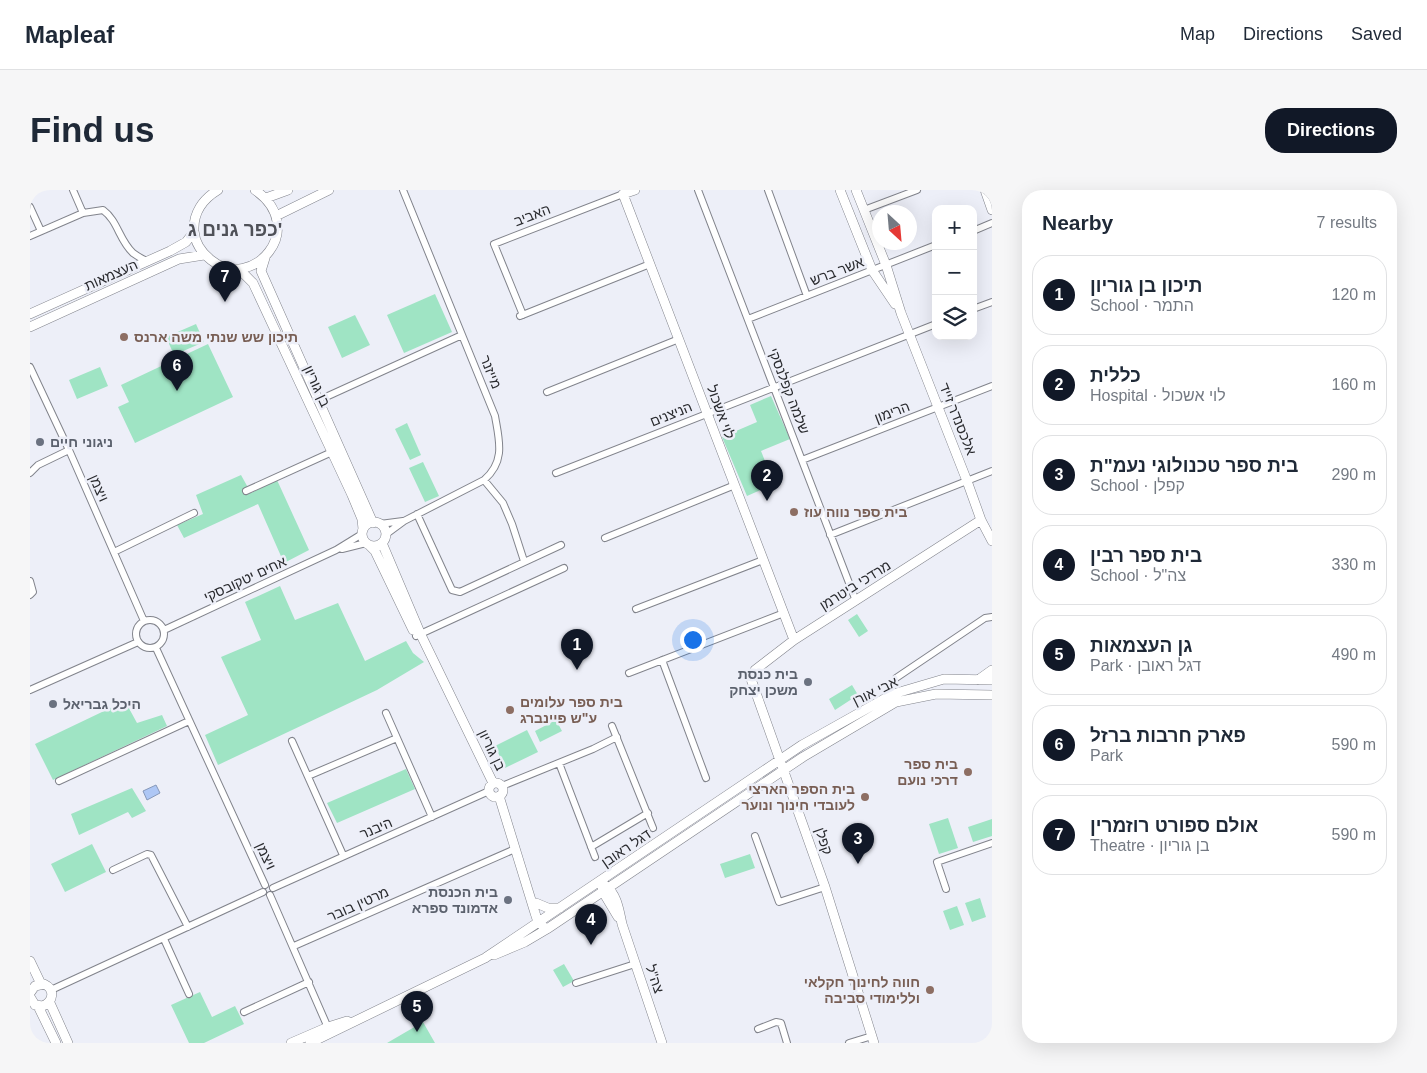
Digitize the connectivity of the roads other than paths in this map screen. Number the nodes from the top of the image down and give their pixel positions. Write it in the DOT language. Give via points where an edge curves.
graph roads {
  1 [pos="73,190"];
  2 [pos="255,190"];
  3 [pos="288,190"];
  4 [pos="329,190"];
  5 [pos="403,190"];
  6 [pos="635,190"];
  7 [pos="698,190"];
  8 [pos="768,190"];
  9 [pos="840,190"];
  10 [pos="856,190"];
  11 [pos="916,190"];
  12 [pos="985,190"];
  13 [pos="212,192"];
  14 [pos="623,194"];
  15 [pos="266,198"];
  16 [pos="30,206"];
  17 [pos="864,210"];
  18 [pos="992,210"];
  19 [pos="83,213"];
  20 [pos="276,216"];
  21 [pos="992,223"];
  22 [pos="977,229"];
  23 [pos="41,231"];
  24 [pos="194,232"];
  25 [pos="30,236"];
  26 [pos="932,247"];
  27 [pos="204,255"];
  28 [pos="264,258"];
  29 [pos="147,261"];
  30 [pos="650,264"];
  31 [pos="886,265"];
  32 [pos="229,268"];
  33 [pos="872,270"];
  34 [pos="807,296"];
  35 [pos="992,302"];
  36 [pos="977,308"];
  37 [pos="30,314"];
  38 [pos="901,314"];
  39 [pos="748,319"];
  40 [pos="932,326"];
  41 [pos="30,327"];
  42 [pos="910,334"];
  43 [pos="462,335"];
  44 [pos="679,339"];
  45 [pos="30,367"];
  46 [pos="773,386"];
  47 [pos="992,386"];
  48 [pos="547,392"];
  49 [pos="328,396"];
  50 [pos="938,408"];
  51 [pos="707,413"];
  52 [pos="69,450"];
  53 [pos="332,452"];
  54 [pos="802,460"];
  55 [pos="992,471"];
  56 [pos="30,473"];
  57 [pos="556,473"];
  58 [pos="484,480"];
  59 [pos="968,481"];
  60 [pos="735,485"];
  61 [pos="246,490"];
  62 [pos="194,513"];
  63 [pos="417,514"];
  64 [pos="981,520"];
  65 [pos="404,521"];
  66 [pos="377,524"];
  67 [pos="830,535"];
  68 [pos="365,538"];
  69 [pos="605,538"];
  70 [pos="990,538"];
  71 [pos="384,539"];
  72 [pos="561,545"];
  73 [pos="992,548"];
  74 [pos="114,552"];
  75 [pos="763,560"];
  76 [pos="524,561"];
  77 [pos="564,568"];
  78 [pos="30,581"];
  79 [pos="30,595"];
  80 [pos="856,601"];
  81 [pos="636,609"];
  82 [pos="784,613"];
  83 [pos="992,617"];
  84 [pos="144,621"];
  85 [pos="164,630"];
  86 [pos="418,635"];
  87 [pos="794,640"];
  88 [pos="138,642"];
  89 [pos="156,648"];
  90 [pos="662,660"];
  91 [pos="992,670"];
  92 [pos="629,673"];
  93 [pos="896,678"];
  94 [pos="751,679"];
  95 [pos="978,680"];
  96 [pos="992,680"];
  97 [pos="30,690"];
  98 [pos="992,695"];
  99 [pos="386,713"];
  100 [pos="189,721"];
  101 [pos="612,726"];
  102 [pos="617,737"];
  103 [pos="397,738"];
  104 [pos="292,741"];
  105 [pos="780,761"];
  106 [pos="559,763"];
  107 [pos="785,771"];
  108 [pos="308,776"];
  109 [pos="706,778"];
  110 [pos="59,781"];
  111 [pos="495,787"];
  112 [pos="648,814"];
  113 [pos="432,817"];
  114 [pos="654,828"];
  115 [pos="755,836"];
  116 [pos="992,843"];
  117 [pos="591,847"];
  118 [pos="515,849"];
  119 [pos="344,855"];
  120 [pos="594,857"];
  121 [pos="113,870"];
  122 [pos="601,882"];
  123 [pos="265,885"];
  124 [pos="825,887"];
  125 [pos="273,888"];
  126 [pos="946,889"];
  127 [pos="606,890"];
  128 [pos="263,892"];
  129 [pos="529,893"];
  130 [pos="270,895"];
  131 [pos="536,903"];
  132 [pos="561,908"];
  133 [pos="541,920"];
  134 [pos="188,927"];
  135 [pos="547,929"];
  136 [pos="164,939"];
  137 [pos="294,946"];
  138 [pos="485,958"];
  139 [pos="30,961"];
  140 [pos="635,964"];
  141 [pos="308,982"];
  142 [pos="576,982"];
  143 [pos="33,986"];
  144 [pos="51,990"];
  145 [pos="189,994"];
  146 [pos="30,998"];
  147 [pos="50,1003"];
  148 [pos="38,1006"];
  149 [pos="244,1012"];
  150 [pos="758,1028"];
  151 [pos="329,1030"];
  152 [pos="873,1039"];
  153 [pos="56,1043"];
  154 [pos="68,1043"];
  155 [pos="291,1043"];
  156 [pos="310,1043"];
  157 [pos="662,1043"];
  158 [pos="787,1043"];
  159 [pos="849,1043"];
  1 -- 19 [label="street"];
  2 -- 15 [label="street"];
  3 -- 15 [label="street"];
  4 -- 20 [label="street"];
  5 -- 43 [label="street, מייזנר"];
  6 -- 14 [label="street, האביב"];
  7 -- 39 [label="street, שלמה קפלנסקי"];
  8 -- 34 [label="street"];
  9 -- 33 [label="street, אלכסנדר זייד"];
  10 -- 17 [label="street, אלכסנדר זייד"];
  11 -- 17 [label="street"];
  12 -- 18 [label="street"];
  13 -- 24 [label="street" via="198,211"];
  14 -- 30 [label="street, לוי אשכול"];
  14 -- 30 [label="street, האביב" via="494,244 521,315"];
  15 -- 20 [label="street"];
  16 -- 23 [label="street"];
  17 -- 31 [label="street, אלכסנדר זייד"];
  19 -- 23 [label="street"];
  19 -- 29 [label="street" via="103,210 110,215 130,249"];
  20 -- 28 [label="street" via="276,239"];
  21 -- 22 [label="street"];
  23 -- 25 [label="street"];
  24 -- 27 [label="street"];
  24 -- 29 [label="street, העצמאות" via="186,242"];
  26 -- 31 [label="street, אשר ברש"];
  27 -- 32 [label="street, בן גוריון" via="215,264"];
  27 -- 41 [label="street, העצמאות" via="179,259"];
  28 -- 32 [label="street" via="242,269"];
  28 -- 66 [label="street, בן גוריון" via="261,271 280,317"];
  29 -- 37 [label="street, העצמאות"];
  30 -- 44 [label="street, לוי אשכול"];
  31 -- 33 [label="street, אשר ברש"];
  31 -- 38 [label="street, אלכסנדר זייד"];
  32 -- 53 [label="street, בן גוריון" via="242,272 253,283"];
  33 -- 34 [label="street, אשר ברש"];
  33 -- 38 [label="street, אלכסנדר זייד"];
  34 -- 39 [label="street, אשר ברש"];
  35 -- 36 [label="street"];
  38 -- 42 [label="street, אלכסנדר זייד"];
  39 -- 46 [label="street, שלמה קפלנסקי"];
  40 -- 42 [label="street, הניצנים"];
  42 -- 46 [label="street, הניצנים"];
  42 -- 50 [label="street, אלכסנדר זייד"];
  43 -- 49 [label="street"];
  43 -- 58 [label="street, מייזנר" via="495,416 500,443 500,456"];
  44 -- 48 [label="street"];
  44 -- 51 [label="street, לוי אשכול"];
  45 -- 52 [label="street, ויצמן"];
  46 -- 51 [label="street, הניצנים"];
  46 -- 54 [label="street, שלמה קפלנסקי"];
  47 -- 50 [label="street, הרימון"];
  50 -- 54 [label="street, הרימון"];
  50 -- 59 [label="street, אלכסנדר זייד"];
  51 -- 57 [label="street, הניצנים"];
  51 -- 60 [label="street, לוי אשכול"];
  52 -- 56 [label="street" via="38,465"];
  52 -- 74 [label="street, ויצמן"];
  53 -- 61 [label="street"];
  53 -- 68 [label="street, בן גוריון" via="362,519"];
  54 -- 67 [label="street, שלמה קפלנסקי"];
  55 -- 59 [label="street"];
  58 -- 63 [label="street, מייזנר"];
  58 -- 76 [label="street" via="503,503"];
  59 -- 64 [label="street, אלכסנדר זייד"];
  59 -- 67 [label="street"];
  60 -- 69 [label="street"];
  60 -- 75 [label="street, לוי אשכול"];
  62 -- 74 [label="street"];
  63 -- 65 [label="street, מייזנר"];
  63 -- 76 [label="street" via="452,590 460,592"];
  64 -- 70 [label="street, אלכסנדר זייד"];
  64 -- 80 [label="street, מרדכי ביטרמן"];
  65 -- 66 [label="street, מייזנר"];
  65 -- 71 [label="street, מייזנר"];
  66 -- 68 [label="street" via="367,525"];
  66 -- 71 [label="street" via="384,529"];
  67 -- 80 [label="street, שלמה קפלנסקי"];
  68 -- 71 [label="street" via="377,545"];
  68 -- 85 [label="street, אחים יטקובסקי"];
  68 -- 86 [label="street, בן גוריון" via="375,550"];
  70 -- 73 [label="street, אלכסנדר זייד"];
  71 -- 86 [label="street, בן גוריון"];
  72 -- 76 [label="street"];
  74 -- 84 [label="street, ויצמן"];
  75 -- 81 [label="street"];
  75 -- 82 [label="street, לוי אשכול"];
  77 -- 86 [label="street"];
  78 -- 79 [label="street" via="33,592"];
  80 -- 87 [label="street, מרדכי ביטרמן"];
  82 -- 87 [label="street, לוי אשכול"];
  82 -- 90 [label="street"];
  83 -- 93 [label="street" via="985,618"];
  84 -- 85 [label="street" via="160,623"];
  84 -- 88 [label="street" via="137,628"];
  85 -- 89 [label="street" via="163,641"];
  86 -- 111 [label="street, בן גוריון" via="428,648"];
  87 -- 94 [label="street, מרדכי ביטרמן" via="755,670"];
  88 -- 89 [label="street" via="143,647"];
  88 -- 97 [label="street"];
  89 -- 100 [label="street, ויצמן"];
  90 -- 92 [label="street"];
  90 -- 109 [label="street"];
  91 -- 95 [label="street"];
  94 -- 105 [label="street, קפלן"];
  95 -- 96 [label="street, אבי אורן"];
  95 -- 105 [label="street, אבי אורן" via="944,679 893,694 802,745"];
  98 -- 107 [label="street, אבי אורן" via="936,694 896,702"];
  99 -- 103 [label="street"];
  100 -- 110 [label="street"];
  100 -- 123 [label="street, ויצמן"];
  101 -- 102 [label="street"];
  102 -- 106 [label="street, היבנר"];
  102 -- 112 [label="street"];
  103 -- 108 [label="street"];
  103 -- 113 [label="street"];
  104 -- 108 [label="street"];
  105 -- 107 [label="street, קפלן"];
  105 -- 122 [label="street, דגל ראובן"];
  106 -- 111 [label="street, היבנר"];
  106 -- 117 [label="street"];
  107 -- 124 [label="street, קפלן"];
  107 -- 127 [label="street, דגל ראובן"];
  108 -- 119 [label="street"];
  111 -- 113 [label="street, היבנר"];
  111 -- 118 [label="street, בן גוריון" via="492,796 499,796"];
  112 -- 114 [label="street"];
  112 -- 117 [label="street"];
  113 -- 119 [label="street, היבנר"];
  115 -- 124 [label="street" via="779,902"];
  116 -- 126 [label="street" via="937,862"];
  117 -- 120 [label="street"];
  118 -- 129 [label="street, בן גוריון"];
  118 -- 137 [label="street, מרטין בובר"];
  119 -- 125 [label="street, היבנר"];
  121 -- 134 [label="street" via="151,855"];
  122 -- 127 [label="street, צה\"ל"];
  122 -- 132 [label="street, דגל ראובן"];
  123 -- 125 [label="street"];
  123 -- 128 [label="street"];
  124 -- 152 [label="street, קפלן"];
  125 -- 130 [label="street"];
  127 -- 135 [label="street, דגל ראובן"];
  127 -- 140 [label="street, צה\"ל" via="618,905"];
  128 -- 130 [label="street"];
  128 -- 134 [label="street"];
  129 -- 131 [label="street, בן גוריון"];
  129 -- 133 [label="street, בן גוריון"];
  130 -- 137 [label="street"];
  131 -- 132 [label="street" via="548,908"];
  131 -- 133 [label="street, בן גוריון"];
  132 -- 133 [label="street, דגל ראובן"];
  133 -- 135 [label="street, בן גוריון"];
  133 -- 138 [label="street, דגל ראובן"];
  134 -- 136 [label="street"];
  135 -- 138 [label="street, דגל ראובן"];
  136 -- 144 [label="street"];
  136 -- 145 [label="street"];
  137 -- 141 [label="street"];
  138 -- 151 [label="street, דגל ראובן"];
  139 -- 143 [label="street"];
  140 -- 142 [label="street"];
  140 -- 157 [label="street, צה\"ל"];
  141 -- 149 [label="street"];
  141 -- 151 [label="street"];
  143 -- 144 [label="street" via="48,986"];
  144 -- 147 [label="street"];
  146 -- 148 [label="street"];
  147 -- 148 [label="street"];
  147 -- 154 [label="street"];
  148 -- 153 [label="street"];
  150 -- 158 [label="street" via="781,1023"];
  151 -- 155 [label="street, דגל ראובן"];
  151 -- 156 [label="street, דגל ראובן"];
  152 -- 159 [label="street"];
}
